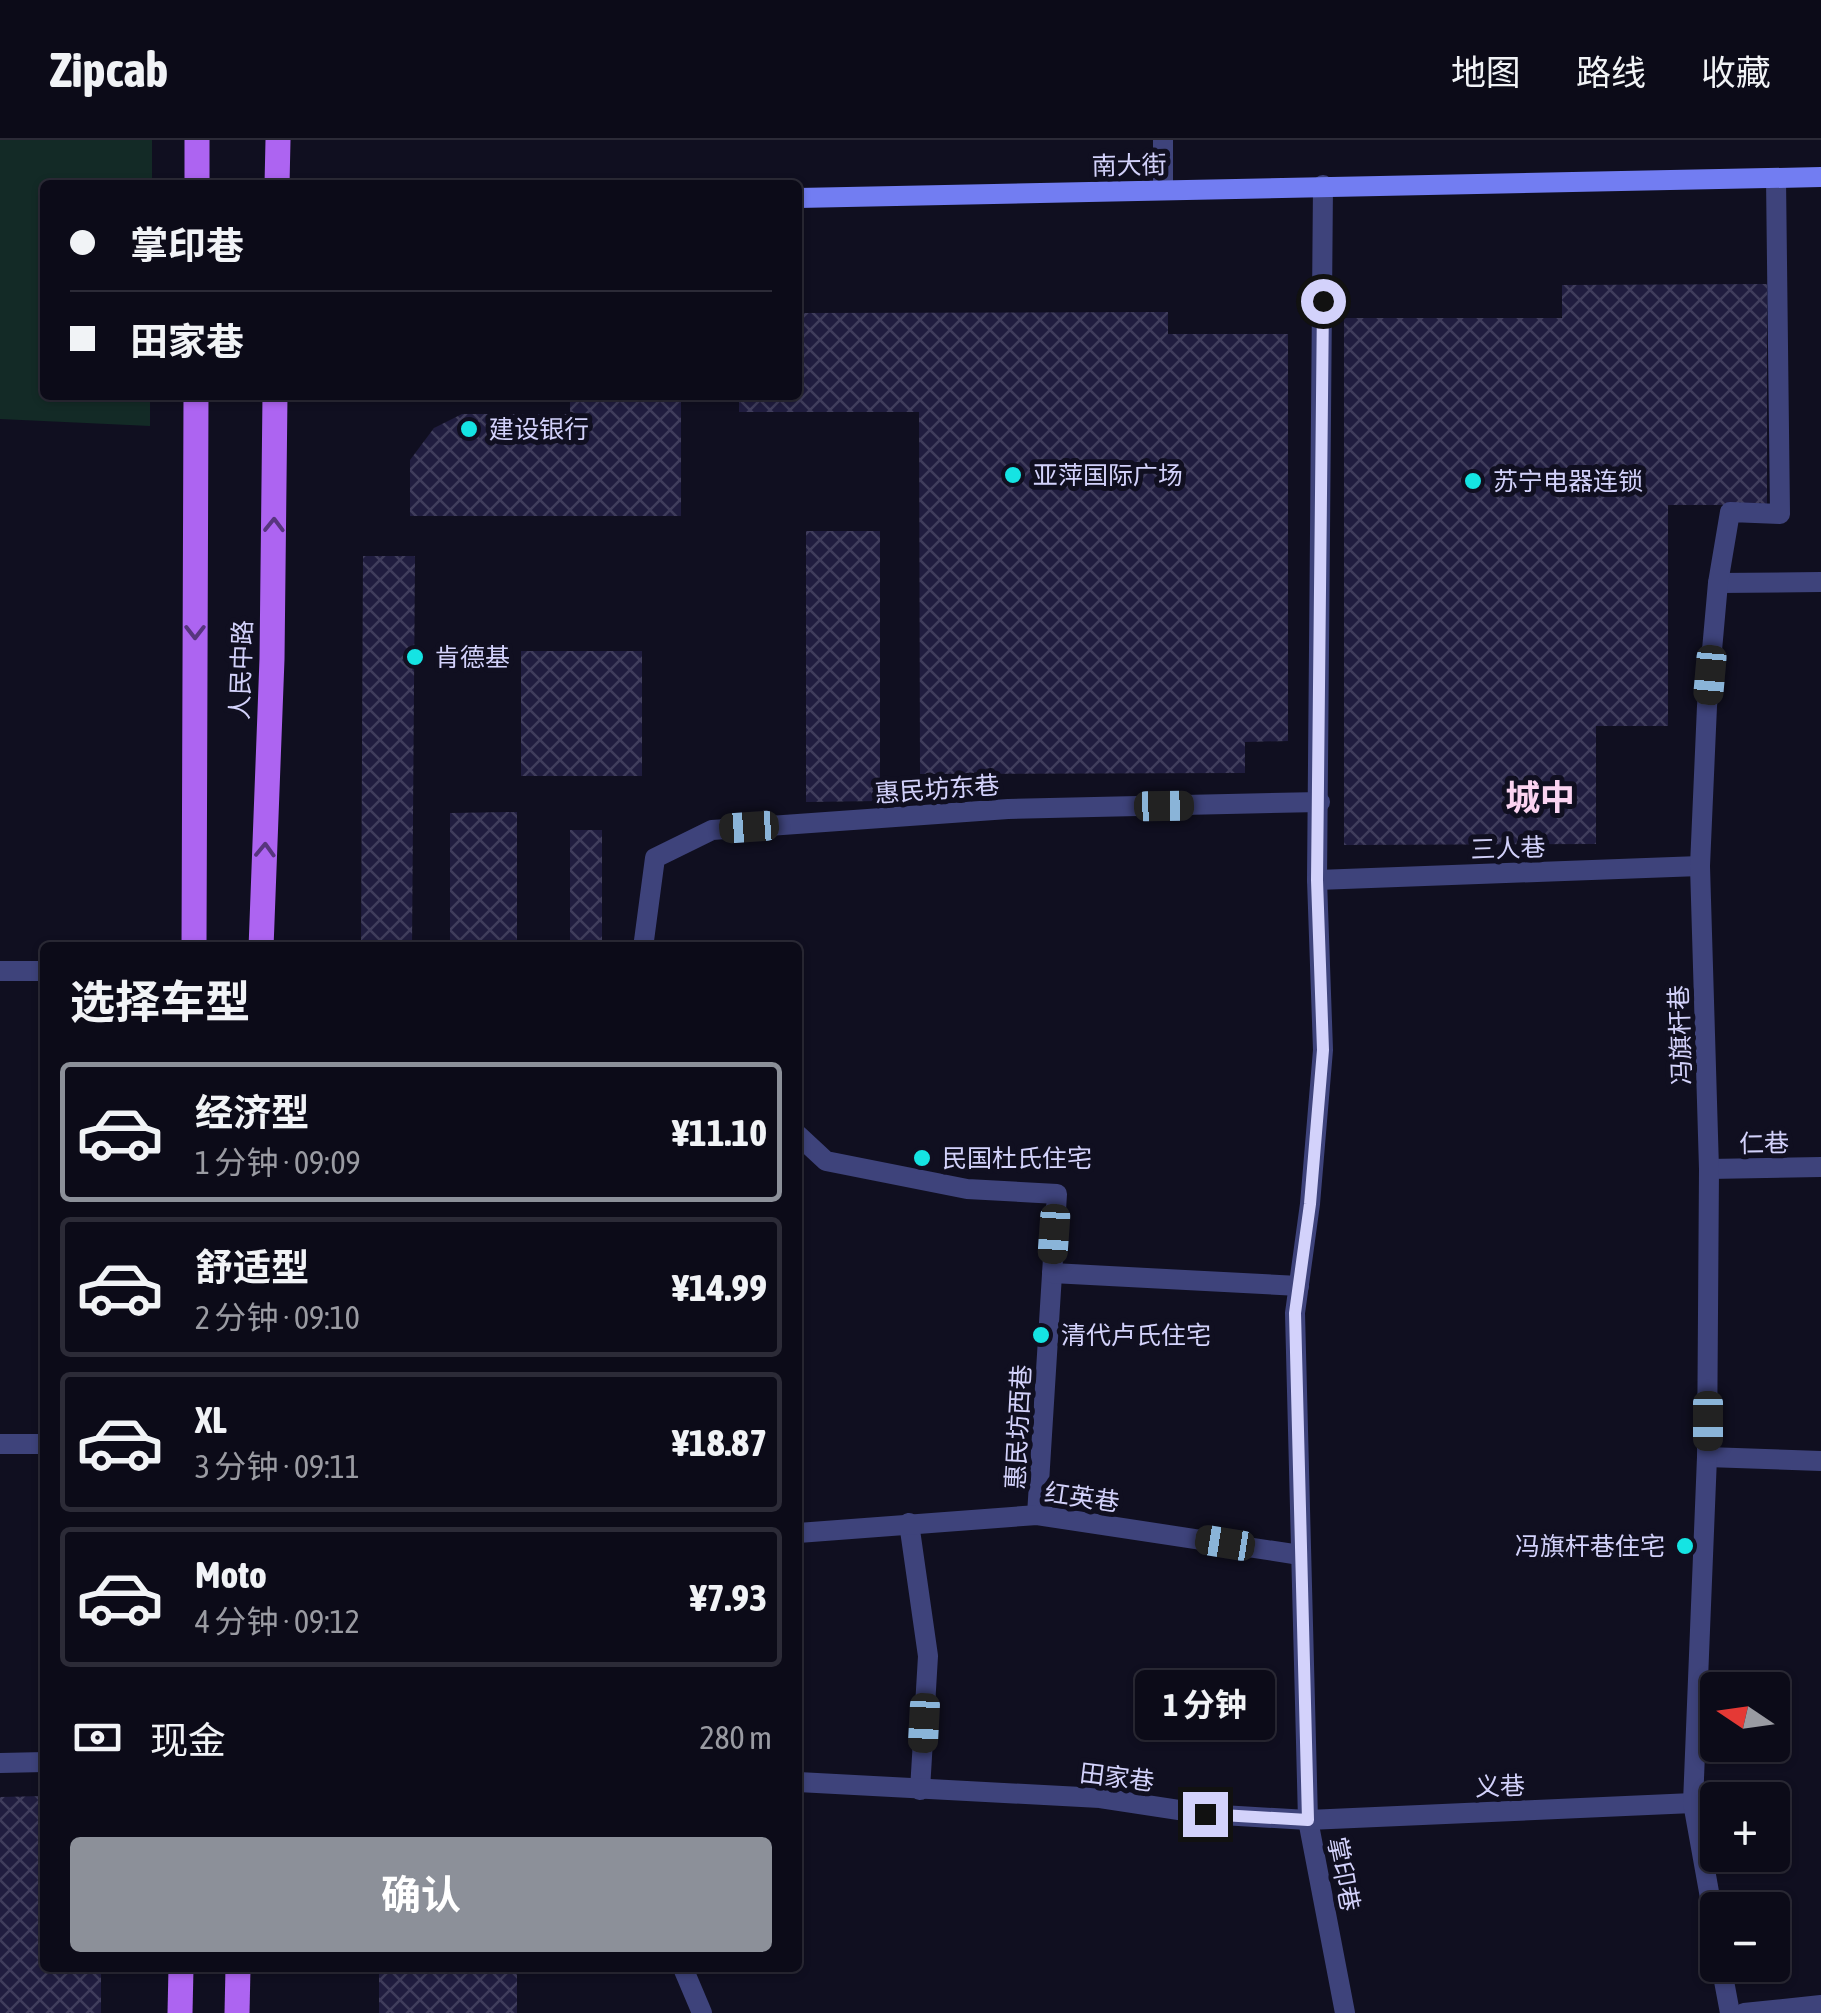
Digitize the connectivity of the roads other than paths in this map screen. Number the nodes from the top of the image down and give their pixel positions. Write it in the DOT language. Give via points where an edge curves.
graph roads {
  1 [pos="198,140"];
  2 [pos="278,140"];
  3 [pos="1163,140"];
  4 [pos="1821,177"];
  5 [pos="1776,178"];
  6 [pos="197,180"];
  7 [pos="278,180"];
  8 [pos="1324,185"];
  9 [pos="1163,189"];
  10 [pos="802,198"];
  11 [pos="196,400"];
  12 [pos="275,400"];
  13 [pos="1821,582"];
  14 [pos="1718,583"];
  15 [pos="1320,802"];
  16 [pos="1700,866"];
  17 [pos="1317,880"];
  18 [pos="194,942"];
  19 [pos="261,942"];
  20 [pos="643,942"];
  21 [pos="0,971"];
  22 [pos="40,971"];
  23 [pos="802,1139"];
  24 [pos="1821,1167"];
  25 [pos="1709,1170"];
  26 [pos="1052,1274"];
  27 [pos="1299,1286"];
  28 [pos="0,1444"];
  29 [pos="40,1444"];
  30 [pos="1707,1457"];
  31 [pos="1821,1461"];
  32 [pos="1038,1515"];
  33 [pos="909,1523"];
  34 [pos="802,1533"];
  35 [pos="1300,1554"];
  36 [pos="40,1762"];
  37 [pos="0,1763"];
  38 [pos="802,1782"];
  39 [pos="920,1790"];
  40 [pos="1693,1803"];
  41 [pos="1308,1820"];
  42 [pos="1709,1892"];
  43 [pos="181,1972"];
  44 [pos="238,1972"];
  45 [pos="685,1972"];
  46 [pos="1725,1982"];
  47 [pos="1821,2004"];
  48 [pos="1751,2012"];
  49 [pos="180,2013"];
  50 [pos="238,2013"];
  51 [pos="702,2013"];
  52 [pos="1345,2013"];
  53 [pos="1730,2013"];
  1 -- 6 [label="main road"];
  2 -- 7 [label="main road"];
  3 -- 9 [label="street"];
  4 -- 5 [label="main road, 南大街"];
  5 -- 8 [label="main road, 南大街"];
  5 -- 14 [label="street, 冯旗杆巷" via="1780,514 1730,512"];
  8 -- 9 [label="main road, 南大街"];
  8 -- 15 [label="street, 掌印巷"];
  9 -- 10 [label="main road, 南大街"];
  11 -- 18 [label="main road, 人民中路, one-way"];
  19 -- 12 [label="main road, 人民中路, one-way"];
  13 -- 14 [label="street"];
  14 -- 16 [label="street, 冯旗杆巷"];
  15 -- 17 [label="street, 掌印巷"];
  15 -- 20 [label="street, 惠民坊东巷" via="1008,809 712,830 655,858"];
  16 -- 17 [label="street, 三人巷"];
  16 -- 25 [label="street, 冯旗杆巷"];
  17 -- 27 [label="street, 掌印巷" via="1323,1050"];
  21 -- 22 [label="street"];
  23 -- 26 [label="street, 惠民坊西巷" via="826,1160 967,1189 1057,1194"];
  24 -- 25 [label="street, 仁巷"];
  25 -- 30 [label="street, 冯旗杆巷"];
  26 -- 27 [label="street"];
  26 -- 32 [label="street, 惠民坊西巷"];
  27 -- 35 [label="street, 掌印巷"];
  28 -- 29 [label="street"];
  30 -- 31 [label="street"];
  30 -- 40 [label="street, 冯旗杆巷"];
  32 -- 33 [label="street, 红英巷"];
  32 -- 35 [label="street, 红英巷"];
  33 -- 34 [label="street, 红英巷"];
  33 -- 39 [label="street" via="928,1656"];
  35 -- 41 [label="street, 掌印巷"];
  36 -- 37 [label="street"];
  38 -- 39 [label="street, 田家巷"];
  39 -- 41 [label="street, 田家巷" via="1100,1798"];
  40 -- 41 [label="street, 义巷"];
  40 -- 42 [label="street, 冯旗杆巷"];
  41 -- 52 [label="street, 掌印巷"];
  43 -- 49 [label="main road"];
  44 -- 50 [label="main road"];
  45 -- 51 [label="street"];
  46 -- 53 [label="street"];
  47 -- 48 [label="street"];
}
